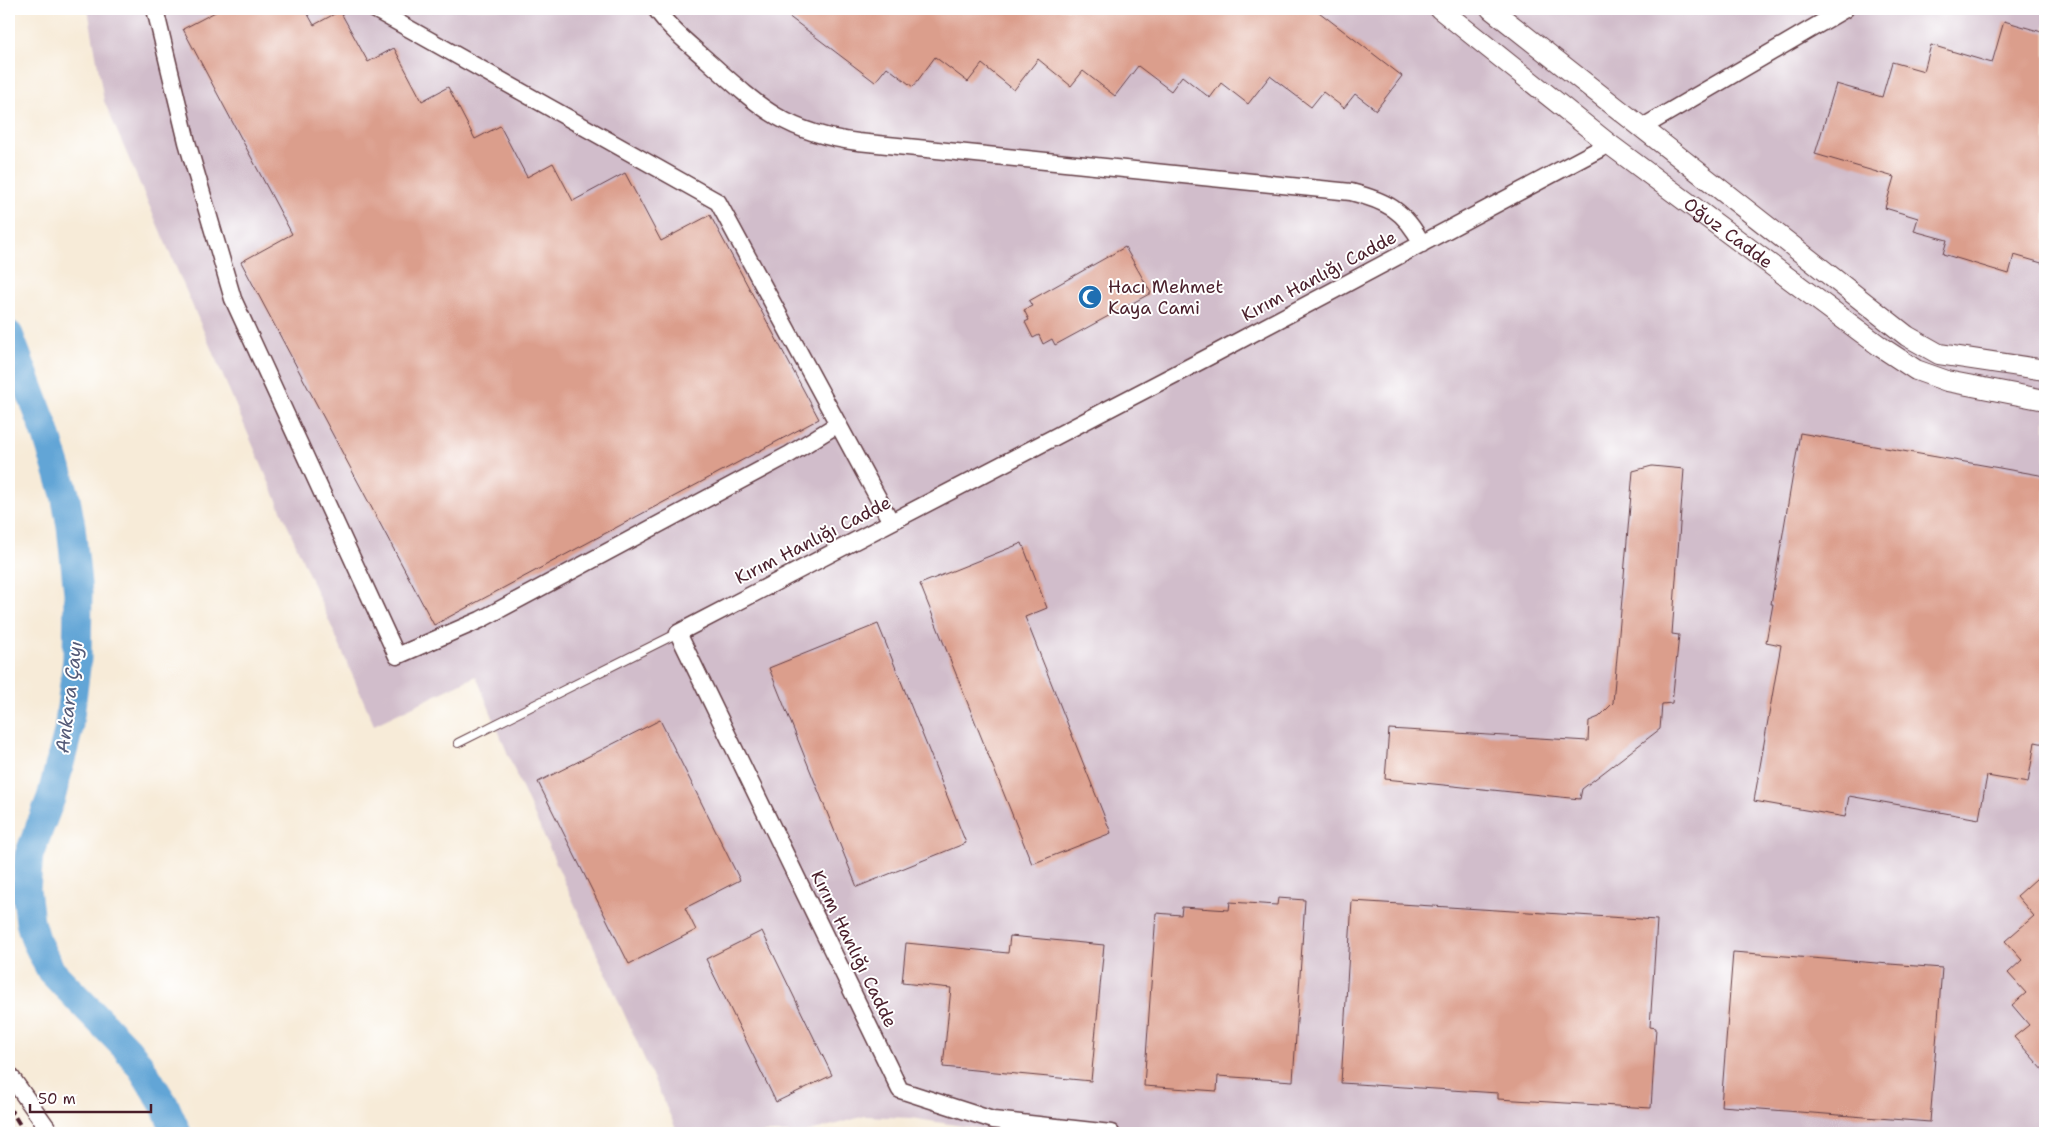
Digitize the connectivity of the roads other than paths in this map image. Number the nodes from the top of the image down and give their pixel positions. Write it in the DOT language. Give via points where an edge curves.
graph roads {
  1 [pos="155,9"];
  2 [pos="374,9"];
  3 [pos="656,9"];
  4 [pos="1440,9"];
  5 [pos="1491,9"];
  6 [pos="1845,9"];
  7 [pos="1642,127"];
  8 [pos="1609,144"];
  9 [pos="1422,244"];
  10 [pos="2045,370"];
  11 [pos="2045,400"];
  12 [pos="838,424"];
  13 [pos="891,522"];
  14 [pos="678,633"];
  15 [pos="458,743"];
  16 [pos="9,1074"];
  17 [pos="52,1133"];
  18 [pos="1111,1133"];
  1 -- 12 [label="street" via="187,142 233,299 397,656 480,620 790,454"];
  2 -- 12 [label="street" via="718,202"];
  3 -- 9 [label="street" via="669,26 754,102 781,120 816,134 858,142 1351,192 1396,209"];
  4 -- 8 [label="street, Oğuz Cadde"];
  5 -- 7 [label="street, Oğuz Cadde"];
  6 -- 7 [label="street"];
  7 -- 8 [label="street"];
  7 -- 10 [label="street, Oğuz Cadde" via="1907,336 1939,354"];
  8 -- 9 [label="street, Kırım Hanlığı Cadde"];
  8 -- 11 [label="street, Oğuz Cadde" via="1916,370 1946,381"];
  9 -- 13 [label="street, Kırım Hanlığı Cadde"];
  12 -- 13 [label="street"];
  13 -- 14 [label="street, Kırım Hanlığı Cadde"];
  14 -- 15 [label="lane"];
  14 -- 18 [label="street, Kırım Hanlığı Cadde" via="900,1090 993,1120"];
  16 -- 17 [label="street"];
}
